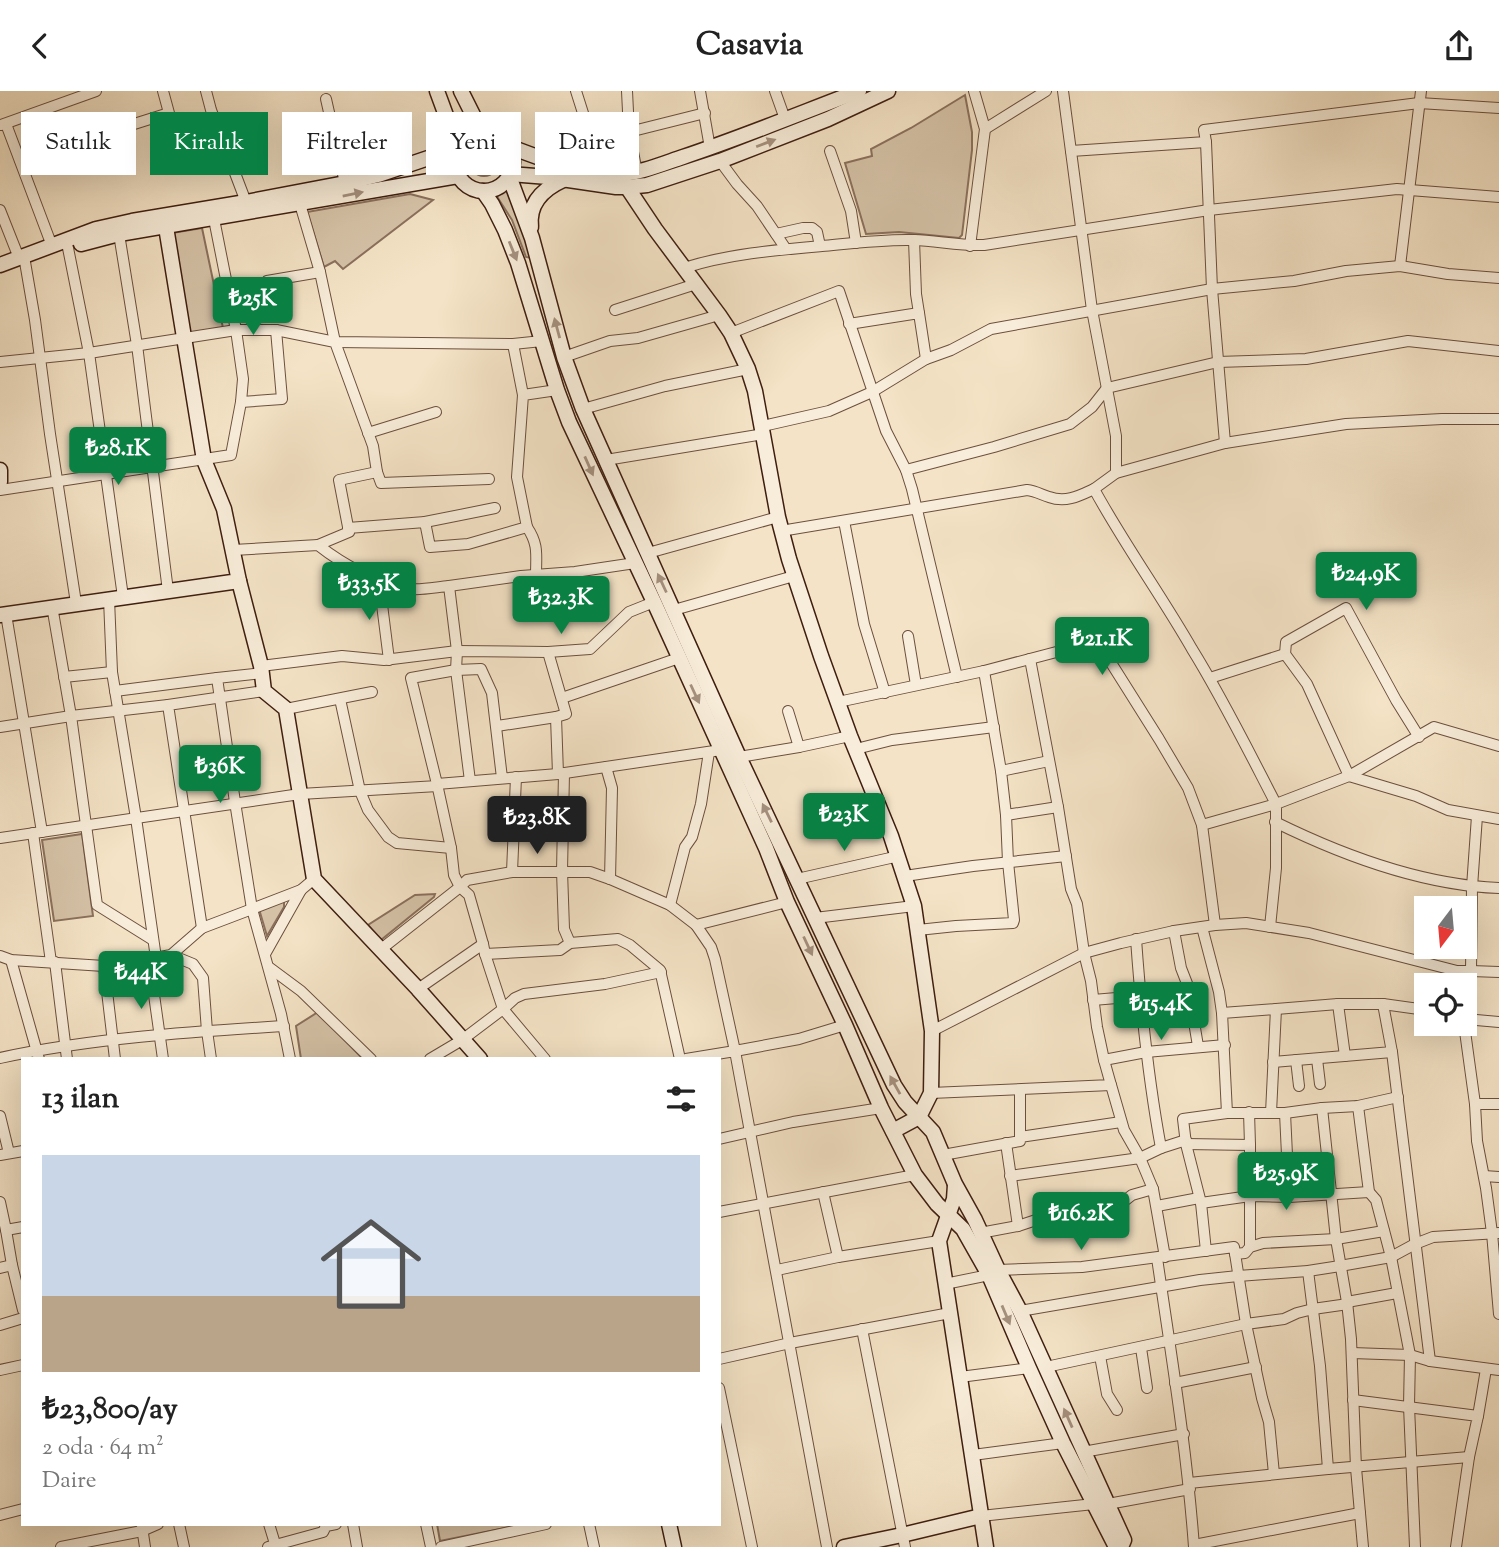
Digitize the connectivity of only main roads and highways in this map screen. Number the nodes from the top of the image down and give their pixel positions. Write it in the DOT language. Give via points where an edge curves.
graph roads {
  1 [pos="437,91"];
  2 [pos="461,91"];
  3 [pos="859,91"];
  4 [pos="888,91"];
  5 [pos="445,112"];
  6 [pos="472,112"];
  7 [pos="521,151"];
  8 [pos="426,159"];
  9 [pos="510,175"];
  10 [pos="458,176"];
  11 [pos="563,180"];
  12 [pos="627,187"];
  13 [pos="483,191"];
  14 [pos="166,227"];
  15 [pos="532,238"];
  16 [pos="22,260"];
  17 [pos="0,265"];
  18 [pos="0,272"];
  19 [pos="0,470"];
  20 [pos="0,482"];
  21 [pos="239,582"];
  22 [pos="3,614"];
  23 [pos="478,1057"];
  24 [pos="919,1117"];
  25 [pos="893,1131"];
  26 [pos="955,1184"];
  27 [pos="947,1214"];
  28 [pos="994,1273"];
  29 [pos="1101,1504"];
  30 [pos="981,1516"];
  31 [pos="669,1526"];
  32 [pos="903,1541"];
  33 [pos="674,1547"];
  34 [pos="844,1547"];
  35 [pos="986,1547"];
  36 [pos="1119,1547"];
  1 -- 5 [label="main road"];
  2 -- 6 [label="main road"];
  3 -- 7 [label="main road" via="637,172 573,169"];
  12 -- 4 [label="main road, one-way" via="720,161"];
  8 -- 16 [label="main road" via="345,183 96,229"];
  9 -- 11 [label="main road"];
  9 -- 13 [label="main road" via="498,187"];
  9 -- 15 [label="main road"];
  10 -- 13 [label="main road" via="466,185"];
  14 -- 10 [label="main road, one-way"];
  11 -- 12 [label="main road"];
  11 -- 15 [label="main road" via="535,202"];
  12 -- 24 [label="main road" via="731,333 754,387 794,576 914,907 932,1031 931,1093"];
  13 -- 25 [label="main road, one-way" via="510,241 569,422 679,658 715,751 766,848"];
  14 -- 16 [label="main road" via="119,234"];
  14 -- 21 [label="main road" via="204,460 224,509"];
  24 -- 15 [label="main road, one-way" via="894,1085 583,409 564,358"];
  16 -- 17 [label="main road"];
  16 -- 18 [label="main road"];
  19 -- 20 [label="main road"];
  21 -- 22 [label="main road"];
  21 -- 23 [label="main road" via="264,691 286,709 314,879"];
  24 -- 25 [label="main road"];
  24 -- 26 [label="main road" via="933,1132"];
  25 -- 27 [label="main road" via="915,1175"];
  26 -- 27 [label="main road"];
  26 -- 28 [label="main road" via="975,1220"];
  27 -- 28 [label="main road"];
  27 -- 30 [label="main road" via="939,1241"];
  28 -- 29 [label="main road, one-way" via="1063,1443"];
  29 -- 28 [label="main road, one-way" via="1046,1367 1020,1311"];
  29 -- 36 [label="main road" via="1124,1539"];
  30 -- 32 [label="main road"];
  30 -- 35 [label="main road"];
  31 -- 33 [label="main road"];
  32 -- 34 [label="main road"];
}
